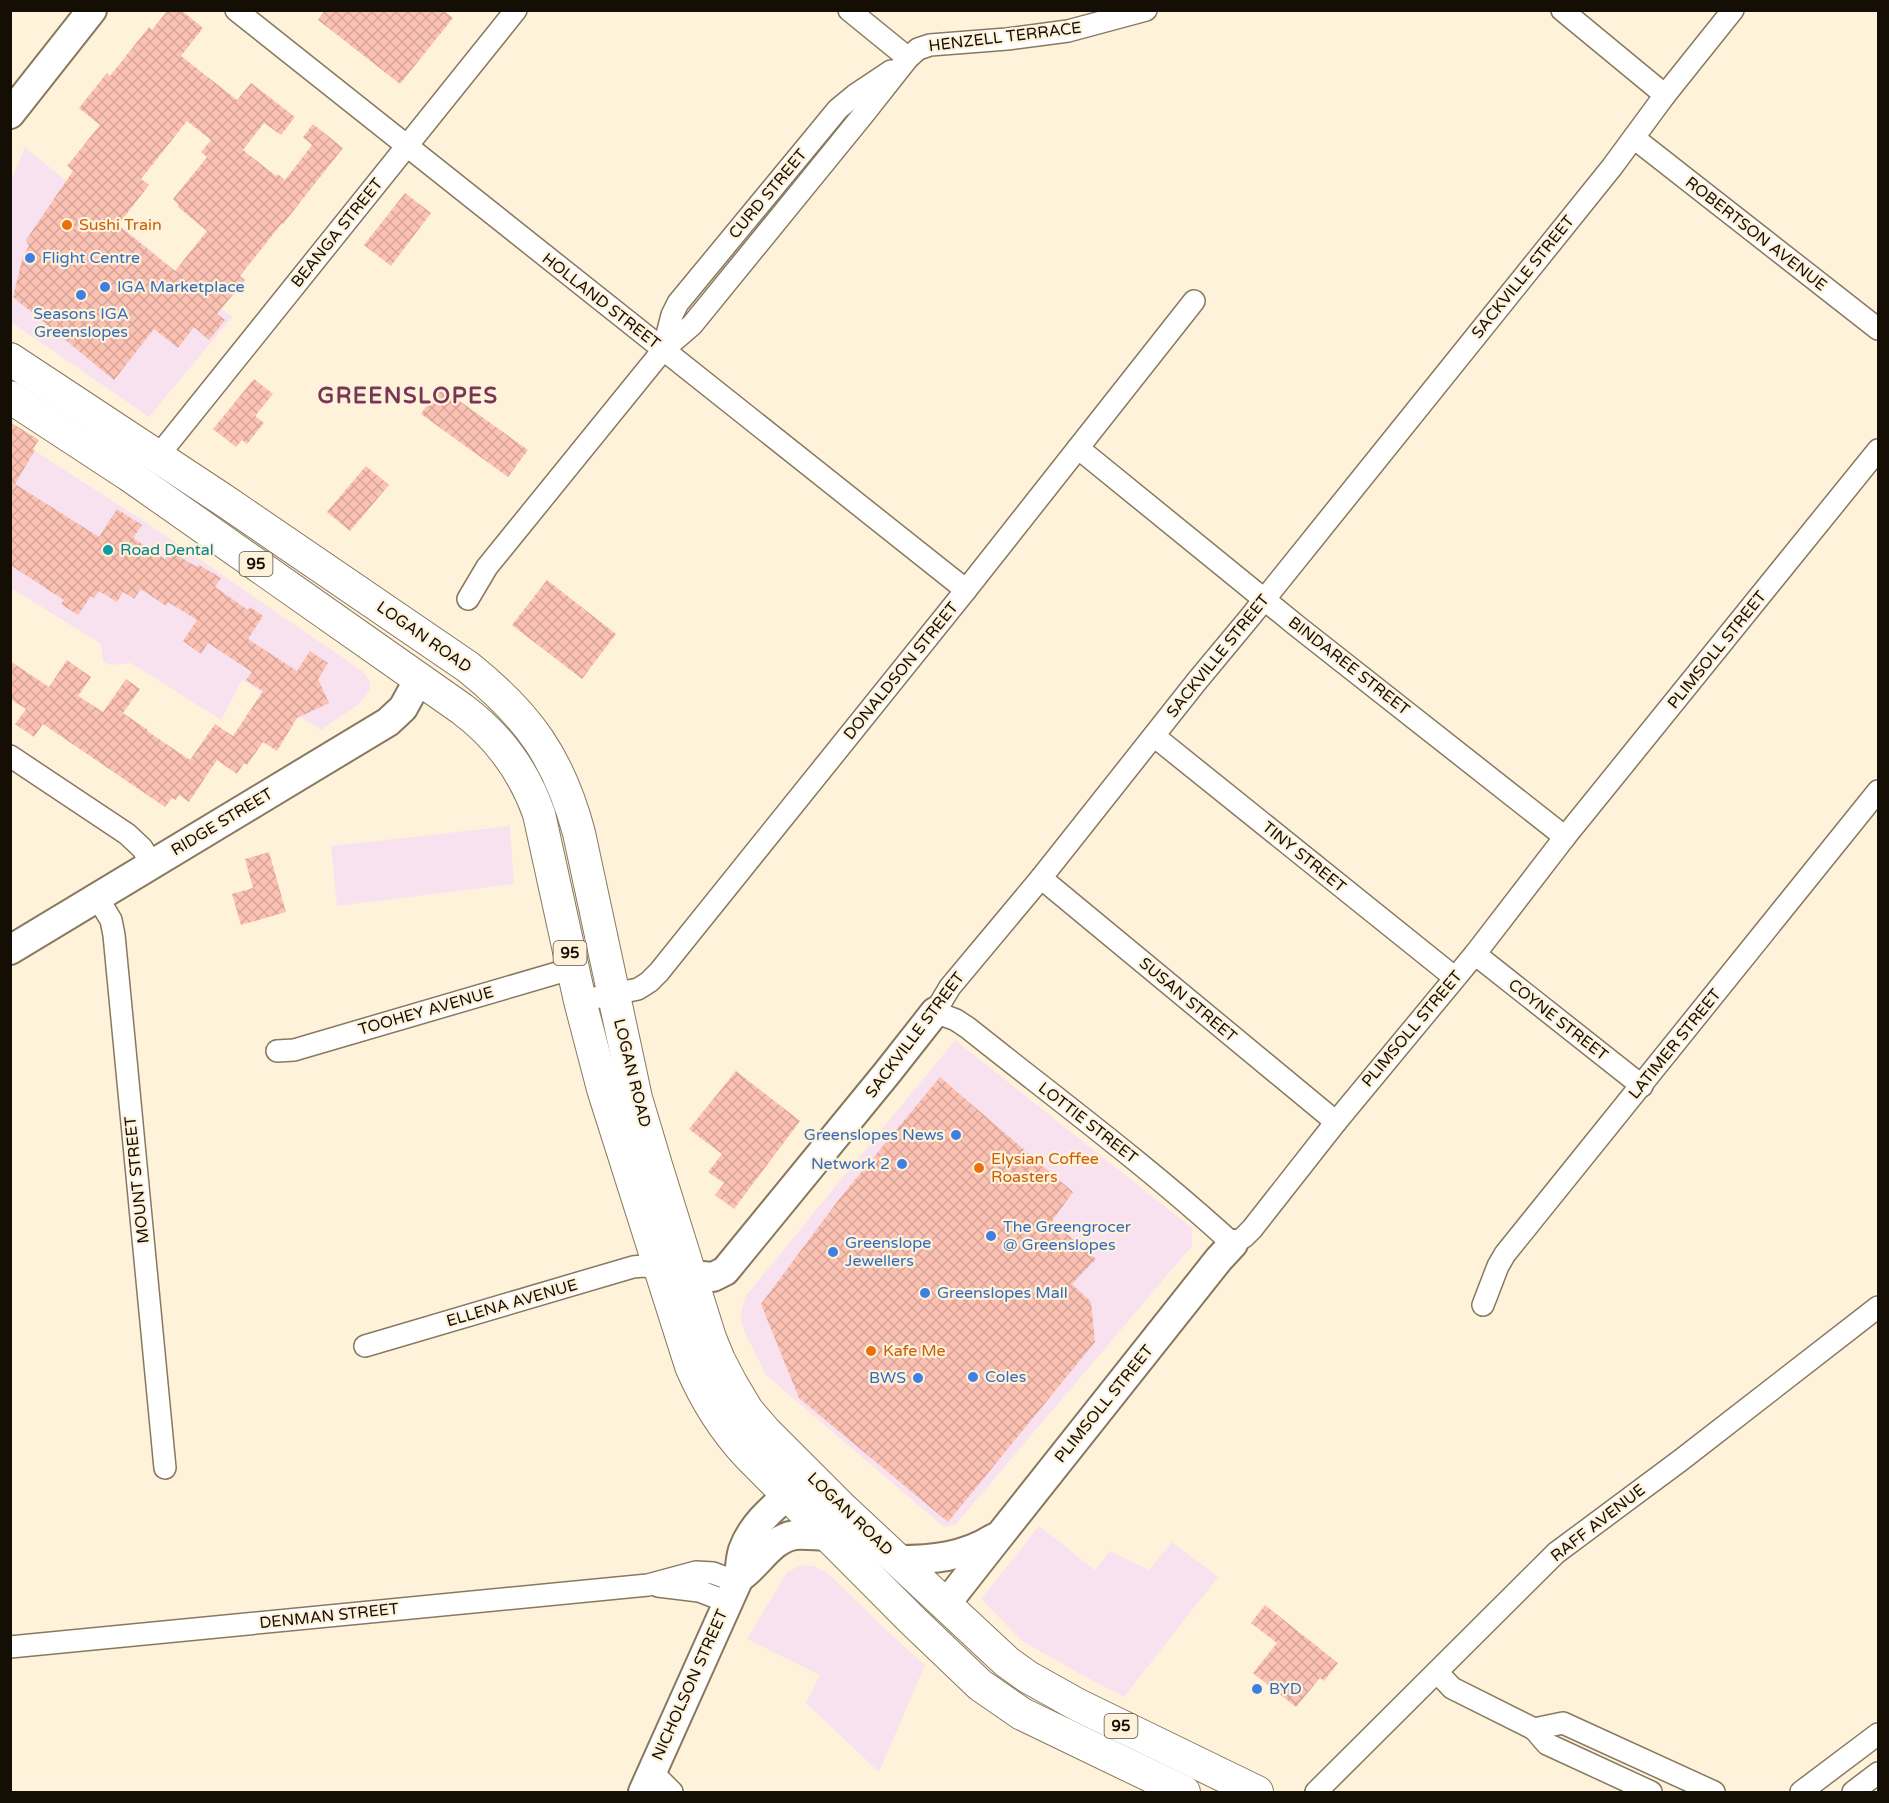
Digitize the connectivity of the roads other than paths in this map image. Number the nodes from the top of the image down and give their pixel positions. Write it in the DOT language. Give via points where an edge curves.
graph roads {
  1 [pos="92,10"];
  2 [pos="236,10"];
  3 [pos="516,10"];
  4 [pos="849,10"];
  5 [pos="1146,10"];
  6 [pos="1562,10"];
  7 [pos="1733,10"];
  8 [pos="1115,15"];
  9 [pos="906,60"];
  10 [pos="1665,95"];
  11 [pos="10,114"];
  12 [pos="1634,138"];
  13 [pos="407,147"];
  14 [pos="1194,301"];
  15 [pos="1878,330"];
  16 [pos="663,350"];
  17 [pos="10,359"];
  18 [pos="10,397"];
  19 [pos="1078,448"];
  20 [pos="1878,450"];
  21 [pos="158,456"];
  22 [pos="966,590"];
  23 [pos="468,599"];
  24 [pos="1264,599"];
  25 [pos="425,638"];
  26 [pos="419,679"];
  27 [pos="1154,736"];
  28 [pos="10,756"];
  29 [pos="1878,791"];
  30 [pos="1566,837"];
  31 [pos="152,864"];
  32 [pos="1041,878"];
  33 [pos="97,897"];
  34 [pos="10,950"];
  35 [pos="1475,954"];
  36 [pos="605,960"];
  37 [pos="574,968"];
  38 [pos="1454,977"];
  39 [pos="613,995"];
  40 [pos="580,1001"];
  41 [pos="935,1012"];
  42 [pos="277,1051"];
  43 [pos="1641,1086"];
  44 [pos="1336,1122"];
  45 [pos="1233,1244"];
  46 [pos="659,1268"];
  47 [pos="690,1275"];
  48 [pos="1483,1305"];
  49 [pos="1878,1307"];
  50 [pos="365,1346"];
  51 [pos="165,1468"];
  52 [pos="799,1486"];
  53 [pos="1001,1533"];
  54 [pos="829,1536"];
  55 [pos="897,1560"];
  56 [pos="735,1587"];
  57 [pos="948,1607"];
  58 [pos="10,1647"];
  59 [pos="1437,1672"];
  60 [pos="996,1697"];
  61 [pos="1534,1729"];
  62 [pos="1878,1734"];
  63 [pos="1878,1773"];
  64 [pos="647,1782"];
  65 [pos="672,1792"];
  66 [pos="1184,1792"];
  67 [pos="1257,1792"];
  68 [pos="1316,1792"];
  69 [pos="1651,1792"];
  70 [pos="1714,1792"];
  71 [pos="1801,1792"];
  72 [pos="1853,1792"];
  1 -- 11 [label="street"];
  2 -- 13 [label="street, HOLLAND STREET"];
  3 -- 13 [label="street, BEANGA STREET"];
  4 -- 9 [label="street, HENZELL TERRACE"];
  5 -- 8 [label="street, HENZELL TERRACE"];
  6 -- 10 [label="street"];
  7 -- 10 [label="street, SACKVILLE STREET"];
  8 -- 9 [label="street, HENZELL TERRACE" via="1079,29 1055,33 926,46"];
  9 -- 16 [label="street, CURD STREET" via="838,109 678,303"];
  10 -- 12 [label="street, SACKVILLE STREET"];
  12 -- 15 [label="street, ROBERTSON AVENUE"];
  12 -- 24 [label="street, SACKVILLE STREET"];
  13 -- 16 [label="street, HOLLAND STREET"];
  13 -- 21 [label="street, BEANGA STREET"];
  14 -- 19 [label="street, DONALDSON STREET"];
  16 -- 22 [label="street, HOLLAND STREET"];
  16 -- 23 [label="street, CURD STREET" via="487,567"];
  17 -- 21 [label="main road, LOGAN ROAD / 95"];
  18 -- 26 [label="main road, LOGAN ROAD / 95"];
  19 -- 22 [label="street, DONALDSON STREET"];
  19 -- 24 [label="street, BINDAREE STREET"];
  20 -- 30 [label="street, PLIMSOLL STREET"];
  21 -- 25 [label="main road, LOGAN ROAD / 95"];
  22 -- 39 [label="street, DONALDSON STREET" via="659,972 643,987"];
  24 -- 27 [label="street, SACKVILLE STREET"];
  24 -- 30 [label="street, BINDAREE STREET"];
  25 -- 26 [label="main road"];
  25 -- 36 [label="main road, LOGAN ROAD / 95" via="490,685 532,729 547,751 571,804"];
  26 -- 31 [label="street, RIDGE STREET" via="404,708 388,722"];
  26 -- 37 [label="main road, LOGAN ROAD / 95" via="484,727 525,782 543,828"];
  27 -- 32 [label="street, SACKVILLE STREET"];
  27 -- 38 [label="street, TINY STREET"];
  28 -- 31 [label="street" via="127,834"];
  29 -- 43 [label="street, LATIMER STREET"];
  30 -- 35 [label="street, PLIMSOLL STREET"];
  31 -- 33 [label="street, RIDGE STREET"];
  32 -- 41 [label="street, SACKVILLE STREET" via="950,987"];
  32 -- 44 [label="street, SUSAN STREET"];
  33 -- 34 [label="street, RIDGE STREET"];
  33 -- 51 [label="street, MOUNT STREET" via="113,927"];
  35 -- 38 [label="street, PLIMSOLL STREET"];
  35 -- 43 [label="street, COYNE STREET"];
  36 -- 37 [label="main road"];
  36 -- 39 [label="main road, LOGAN ROAD / 95"];
  37 -- 40 [label="main road, LOGAN ROAD / 95"];
  37 -- 42 [label="street, TOOHEY AVENUE" via="296,1049"];
  38 -- 44 [label="street, PLIMSOLL STREET"];
  39 -- 40 [label="street, DONALDSON STREET"];
  39 -- 47 [label="main road, LOGAN ROAD / 95" via="636,1098"];
  40 -- 46 [label="main road, LOGAN ROAD / 95"];
  41 -- 45 [label="street, LOTTIE STREET" via="968,1028"];
  41 -- 47 [label="street, SACKVILLE STREET" via="725,1271 713,1277"];
  43 -- 48 [label="street, LATIMER STREET" via="1503,1257"];
  44 -- 45 [label="street, PLIMSOLL STREET" via="1252,1229"];
  45 -- 53 [label="street, PLIMSOLL STREET"];
  46 -- 47 [label="main road"];
  46 -- 50 [label="street, ELLENA AVENUE" via="633,1268"];
  46 -- 52 [label="main road, LOGAN ROAD / 95" via="706,1400 737,1442"];
  47 -- 52 [label="main road, LOGAN ROAD / 95" via="719,1360 747,1410"];
  49 -- 59 [label="street, RAFF AVENUE" via="1556,1553"];
  52 -- 54 [label="main road, LOGAN ROAD / 95"];
  52 -- 55 [label="main road, LOGAN ROAD / 95"];
  52 -- 56 [label="street, NICHOLSON STREET" via="765,1515 746,1542"];
  53 -- 55 [label="street" via="955,1555"];
  53 -- 57 [label="street, PLIMSOLL STREET" via="953,1594"];
  54 -- 56 [label="street, NICHOLSON STREET" via="785,1538"];
  54 -- 60 [label="main road, LOGAN ROAD / 95" via="950,1657"];
  55 -- 57 [label="main road, LOGAN ROAD / 95"];
  56 -- 58 [label="street, DENMAN STREET" via="709,1572 696,1572 648,1585"];
  56 -- 64 [label="street, NICHOLSON STREET"];
  57 -- 60 [label="main road" via="949,1631 975,1662"];
  57 -- 67 [label="main road, LOGAN ROAD / 95" via="1006,1662 1035,1681"];
  59 -- 61 [label="street" via="1452,1688"];
  59 -- 68 [label="street, RAFF AVENUE"];
  60 -- 66 [label="main road, LOGAN ROAD / 95" via="1022,1714"];
  61 -- 69 [label="street" via="1547,1744"];
  61 -- 70 [label="street" via="1563,1723"];
  62 -- 71 [label="street"];
  63 -- 72 [label="street"];
  64 -- 65 [label="street"];
}
